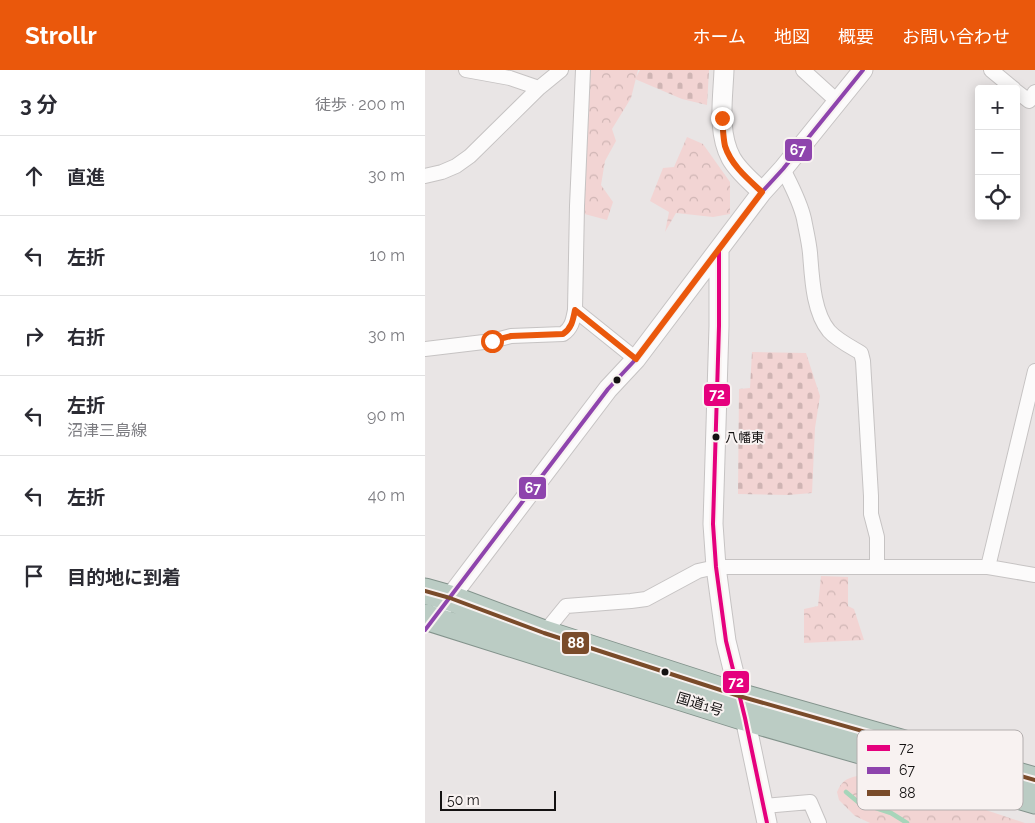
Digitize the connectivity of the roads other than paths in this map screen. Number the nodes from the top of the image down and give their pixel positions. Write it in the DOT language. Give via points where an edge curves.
graph roads {
  1 [pos="466,70"];
  2 [pos="561,70"];
  3 [pos="583,70"];
  4 [pos="724,70"];
  5 [pos="803,70"];
  6 [pos="863,70"];
  7 [pos="991,70"];
  8 [pos="1009,85"];
  9 [pos="539,88"];
  10 [pos="1035,92"];
  11 [pos="1020,94"];
  12 [pos="837,101"];
  13 [pos="783,169"];
  14 [pos="425,176"];
  15 [pos="762,192"];
  16 [pos="719,250"];
  17 [pos="575,310"];
  18 [pos="425,349"];
  19 [pos="636,359"];
  20 [pos="1035,371"];
  21 [pos="877,566"];
  22 [pos="716,567"];
  23 [pos="988,567"];
  24 [pos="1035,575"];
  25 [pos="425,591"];
  26 [pos="450,598"];
  27 [pos="427,622"];
  28 [pos="544,633"];
  29 [pos="742,707"];
  30 [pos="857,736"];
  31 [pos="857,744"];
  32 [pos="1023,797"];
  33 [pos="1035,801"];
  34 [pos="766,815"];
  35 [pos="819,823"];
  1 -- 9 [label="street" via="510,78"];
  2 -- 9 [label="street"];
  3 -- 17 [label="street"];
  4 -- 15 [label="main road" via="722,118 725,146 744,175"];
  5 -- 12 [label="street"];
  6 -- 12 [label="main road"];
  7 -- 8 [label="street"];
  9 -- 14 [label="street" via="470,156 456,166"];
  10 -- 11 [label="street" via="1029,101"];
  12 -- 13 [label="main road"];
  13 -- 15 [label="main road"];
  13 -- 21 [label="street" via="804,218 814,293 825,324 861,353 863,361"];
  15 -- 16 [label="main road"];
  16 -- 19 [label="main road"];
  16 -- 22 [label="main road" via="713,524"];
  17 -- 18 [label="street" via="571,326 563,334 511,336"];
  17 -- 19 [label="street"];
  19 -- 26 [label="main road" via="607,389"];
  20 -- 23 [label="street"];
  21 -- 22 [label="street"];
  21 -- 23 [label="street"];
  22 -- 28 [label="street" via="698,571 646,599 566,606"];
  22 -- 29 [label="main road" via="726,641"];
  23 -- 24 [label="street"];
  25 -- 26 [label="highway, 国道1号"];
  26 -- 27 [label="main road"];
  26 -- 28 [label="highway, 国道1号"];
  27 -- 29 [label="highway, 国道1号"];
  28 -- 29 [label="highway, 国道1号"];
  29 -- 30 [label="highway, 国道1号"];
  29 -- 31 [label="highway, 国道1号"];
  29 -- 34 [label="main road"];
  32 -- 33 [label="highway, 国道1号"];
  34 -- 35 [label="street" via="810,802"];
}
